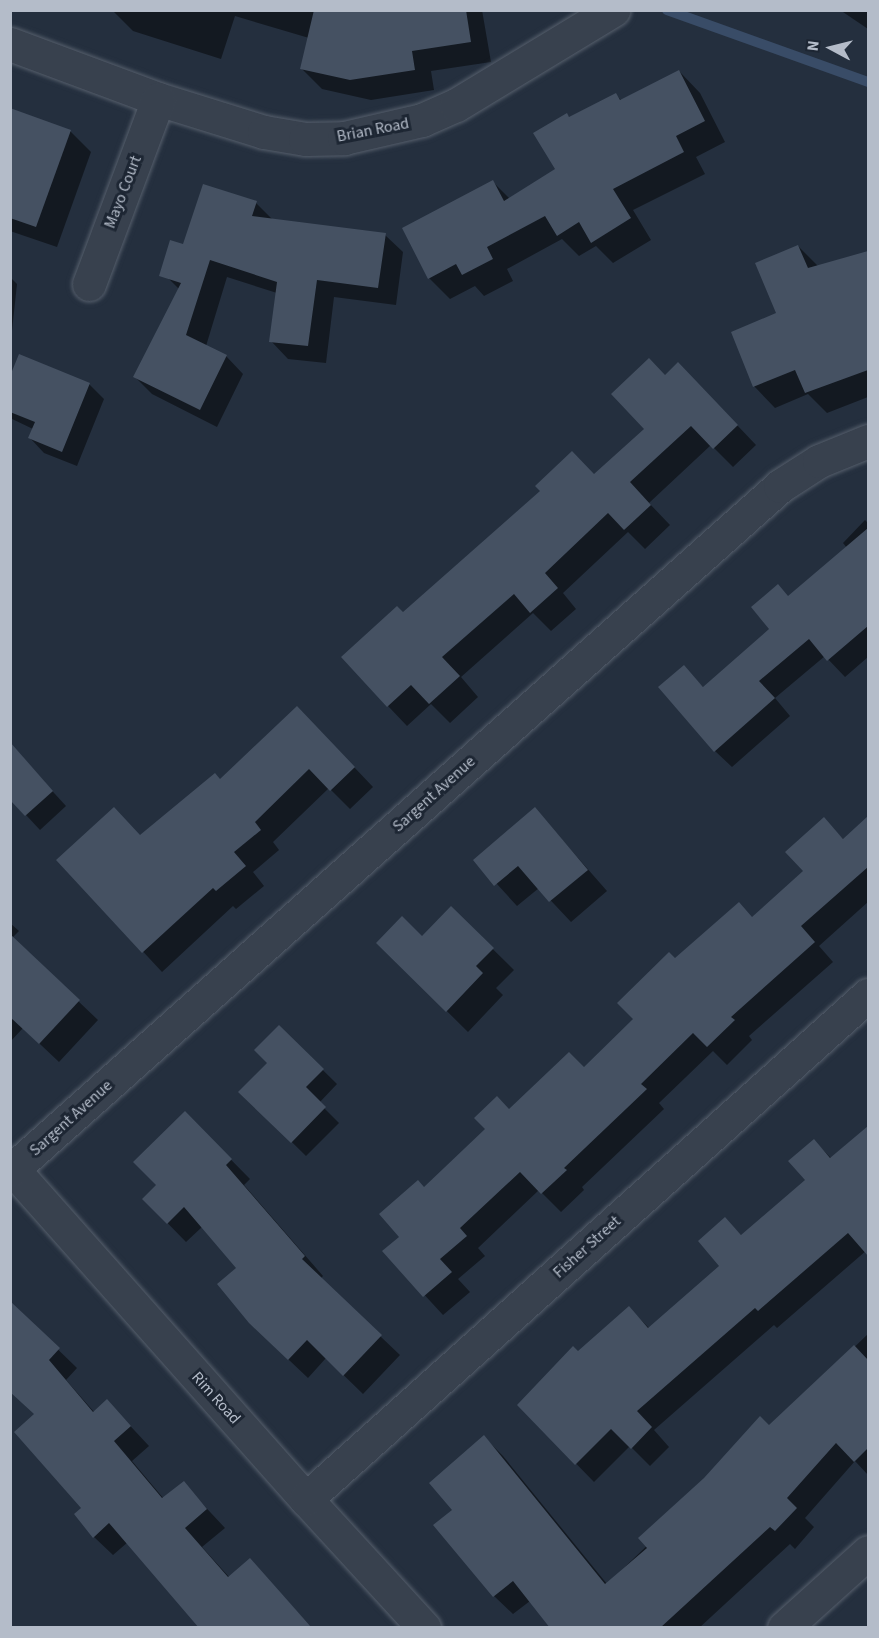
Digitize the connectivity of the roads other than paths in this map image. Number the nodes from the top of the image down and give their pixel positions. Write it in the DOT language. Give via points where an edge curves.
graph roads {
  1 [pos="612,11"];
  2 [pos="10,44"];
  3 [pos="158,99"];
  4 [pos="89,284"];
  5 [pos="868,441"];
  6 [pos="868,995"];
  7 [pos="12,1168"];
  8 [pos="306,1499"];
  9 [pos="868,1552"];
  10 [pos="424,1628"];
  11 [pos="784,1628"];
  1 -- 3 [label="street, Brian Road" via="456,105 422,120 381,131 344,138 305,139 264,132"];
  2 -- 3 [label="street, Brian Road"];
  3 -- 4 [label="street, Mayo Court"];
  5 -- 7 [label="street, Sargent Avenue" via="819,461 780,486"];
  6 -- 8 [label="street, Fisher Street"];
  7 -- 8 [label="street, Rim Road"];
  8 -- 10 [label="street, Rim Road"];
  9 -- 11 [label="street"];
}
